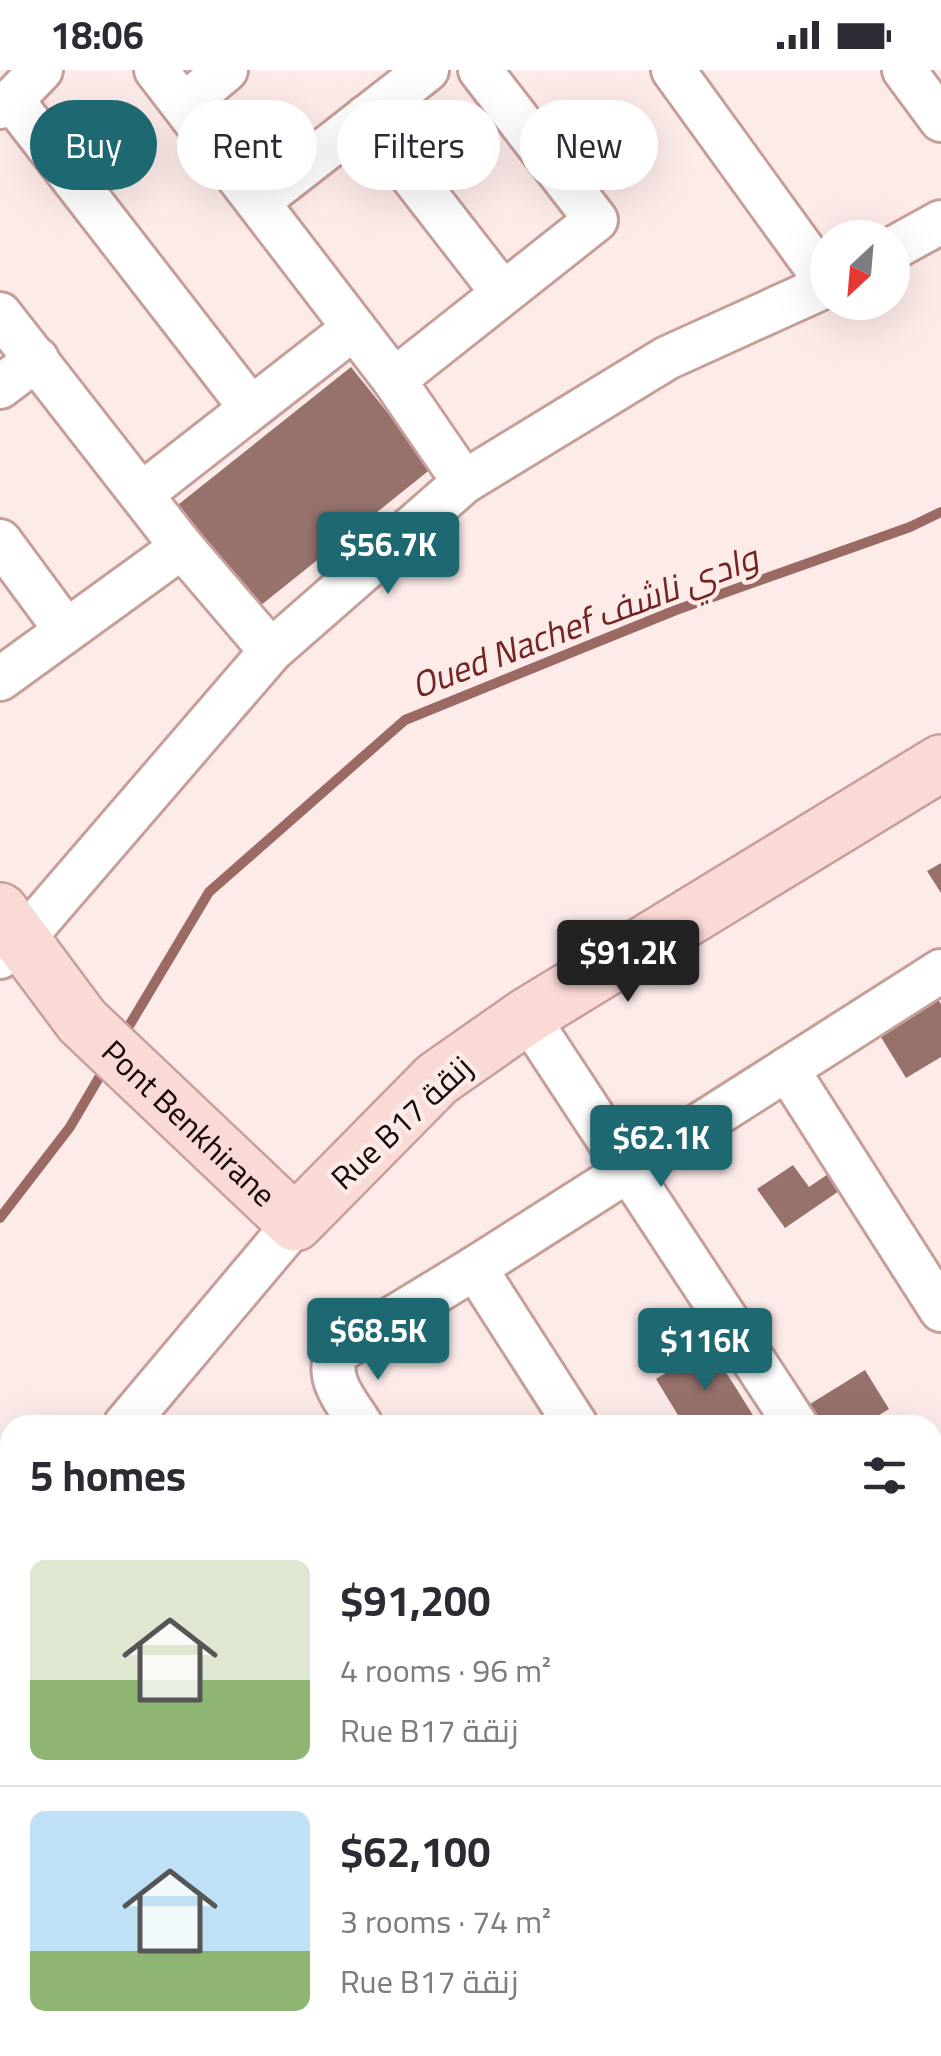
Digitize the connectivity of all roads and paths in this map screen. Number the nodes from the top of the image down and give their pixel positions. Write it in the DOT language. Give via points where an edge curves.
graph roads {
  1 [pos="156,70"];
  2 [pos="226,70"];
  3 [pos="428,70"];
  4 [pos="480,70"];
  5 [pos="673,70"];
  6 [pos="904,70"];
  7 [pos="18,92"];
  8 [pos="180,100"];
  9 [pos="190,100"];
  10 [pos="389,100"];
  11 [pos="941,120"];
  12 [pos="337,140"];
  13 [pos="250,190"];
  14 [pos="422,190"];
  15 [pos="259,201"];
  16 [pos="941,222"];
  17 [pos="910,238"];
  18 [pos="810,259"];
  19 [pos="502,292"];
  20 [pos="810,292"];
  21 [pos="0,314"];
  22 [pos="354,328"];
  23 [pos="37,360"];
  24 [pos="394,380"];
  25 [pos="0,387"];
  26 [pos="250,407"];
  27 [pos="464,482"];
  28 [pos="143,494"];
  29 [pos="0,541"];
  30 [pos="182,547"];
  31 [pos="66,629"];
  32 [pos="271,651"];
  33 [pos="0,679"];
  34 [pos="941,763"];
  35 [pos="7,936"];
  36 [pos="941,972"];
  37 [pos="528,1016"];
  38 [pos="787,1069"];
  39 [pos="628,1169"];
  40 [pos="295,1224"];
  41 [pos="475,1268"];
  42 [pos="941,1310"];
  43 [pos="137,1415"];
  44 [pos="355,1415"];
  45 [pos="570,1415"];
  46 [pos="789,1415"];
  1 -- 8 [label="street"];
  2 -- 9 [label="street"];
  3 -- 10 [label="street"];
  4 -- 19 [label="street" via="596,220"];
  5 -- 18 [label="street"];
  6 -- 11 [label="street"];
  7 -- 26 [label="street"];
  12 -- 15 [label="street"];
  13 -- 15 [label="street"];
  14 -- 19 [label="street"];
  15 -- 22 [label="street"];
  16 -- 17 [label="street"];
  19 -- 24 [label="street"];
  20 -- 27 [label="street" via="667,358"];
  21 -- 23 [label="street"];
  22 -- 24 [label="street"];
  22 -- 26 [label="street"];
  23 -- 25 [label="street"];
  23 -- 28 [label="street"];
  24 -- 27 [label="street"];
  26 -- 28 [label="street"];
  27 -- 32 [label="street"];
  28 -- 30 [label="street"];
  29 -- 31 [label="street"];
  30 -- 31 [label="street"];
  30 -- 32 [label="street"];
  31 -- 33 [label="street"];
  32 -- 35 [label="street"];
  34 -- 37 [label="main road, Rue B17 زنقة"];
  35 -- 40 [label="main road, Pont Benkhirane" via="82,1021"];
  36 -- 38 [label="street"];
  37 -- 39 [label="street"];
  37 -- 40 [label="main road, Rue B17 زنقة" via="436,1080"];
  38 -- 39 [label="street"];
  38 -- 42 [label="street"];
  39 -- 41 [label="street"];
  39 -- 46 [label="street"];
  40 -- 43 [label="street, Rue B17 زنقة"];
  41 -- 44 [label="street" via="337,1352 333,1380"];
  41 -- 45 [label="street"];
}
